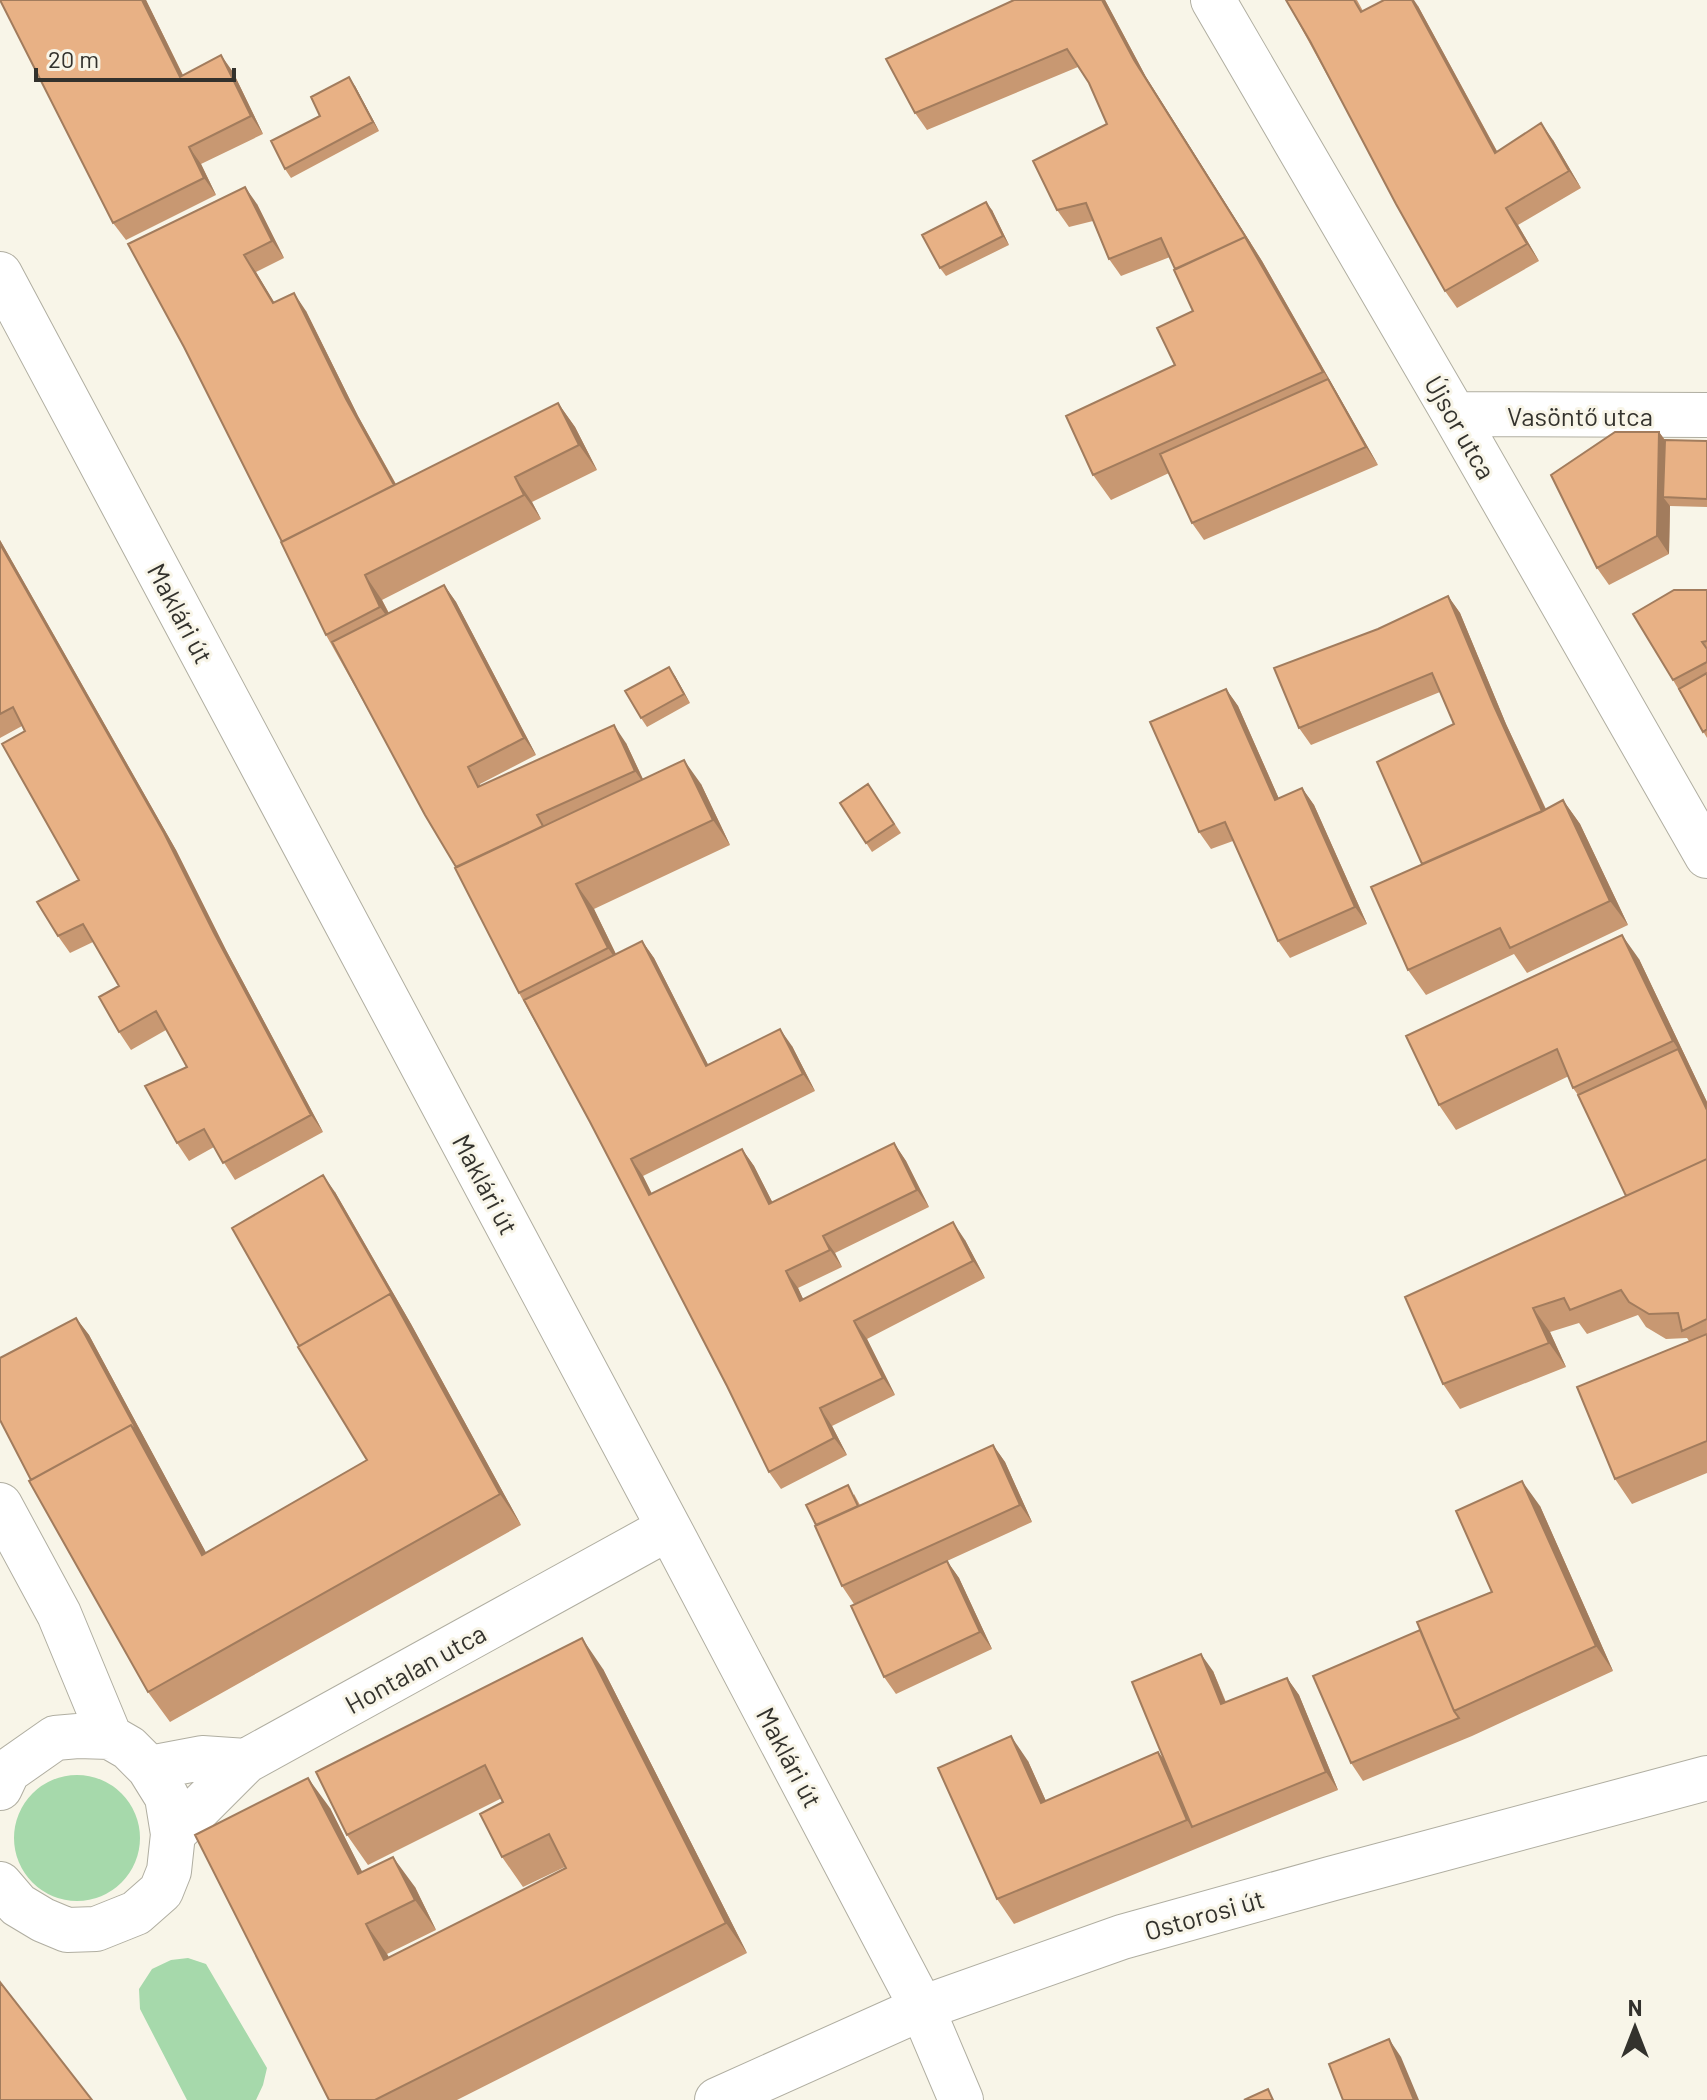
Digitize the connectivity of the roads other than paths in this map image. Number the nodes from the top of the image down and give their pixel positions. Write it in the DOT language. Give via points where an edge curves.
graph roads {
  1 [pos="1213,0"];
  2 [pos="0,274"];
  3 [pos="1454,414"];
  4 [pos="1707,415"];
  5 [pos="1707,856"];
  6 [pos="0,1505"];
  7 [pos="669,1528"];
  8 [pos="59,1614"];
  9 [pos="110,1737"];
  10 [pos="55,1738"];
  11 [pos="246,1761"];
  12 [pos="149,1768"];
  13 [pos="1707,1778"];
  14 [pos="0,1788"];
  15 [pos="173,1834"];
  16 [pos="6,1898"];
  17 [pos="922,2008"];
  18 [pos="717,2100"];
  19 [pos="961,2100"];
  1 -- 3 [label="street, Újsor utca"];
  2 -- 7 [label="street, Maklári út"];
  3 -- 4 [label="street, Vasöntő utca"];
  3 -- 5 [label="street, Újsor utca"];
  6 -- 8 [label="street"];
  7 -- 11 [label="street, Hontalan utca"];
  7 -- 17 [label="street, Maklári út"];
  8 -- 9 [label="street"];
  8 -- 10 [label="street" via="76,1693"];
  9 -- 10 [label="street"];
  9 -- 12 [label="street"];
  10 -- 14 [label="street" via="8,1771"];
  11 -- 12 [label="street" via="202,1758"];
  11 -- 15 [label="street, Hontalan utca"];
  12 -- 15 [label="street" via="167,1797"];
  13 -- 17 [label="street, Ostorosi út" via="1122,1937"];
  15 -- 16 [label="street" via="161,1891 136,1913 96,1929 67,1930"];
  17 -- 18 [label="street, Ostorosi út"];
  17 -- 19 [label="street, Maklári út"];
}
